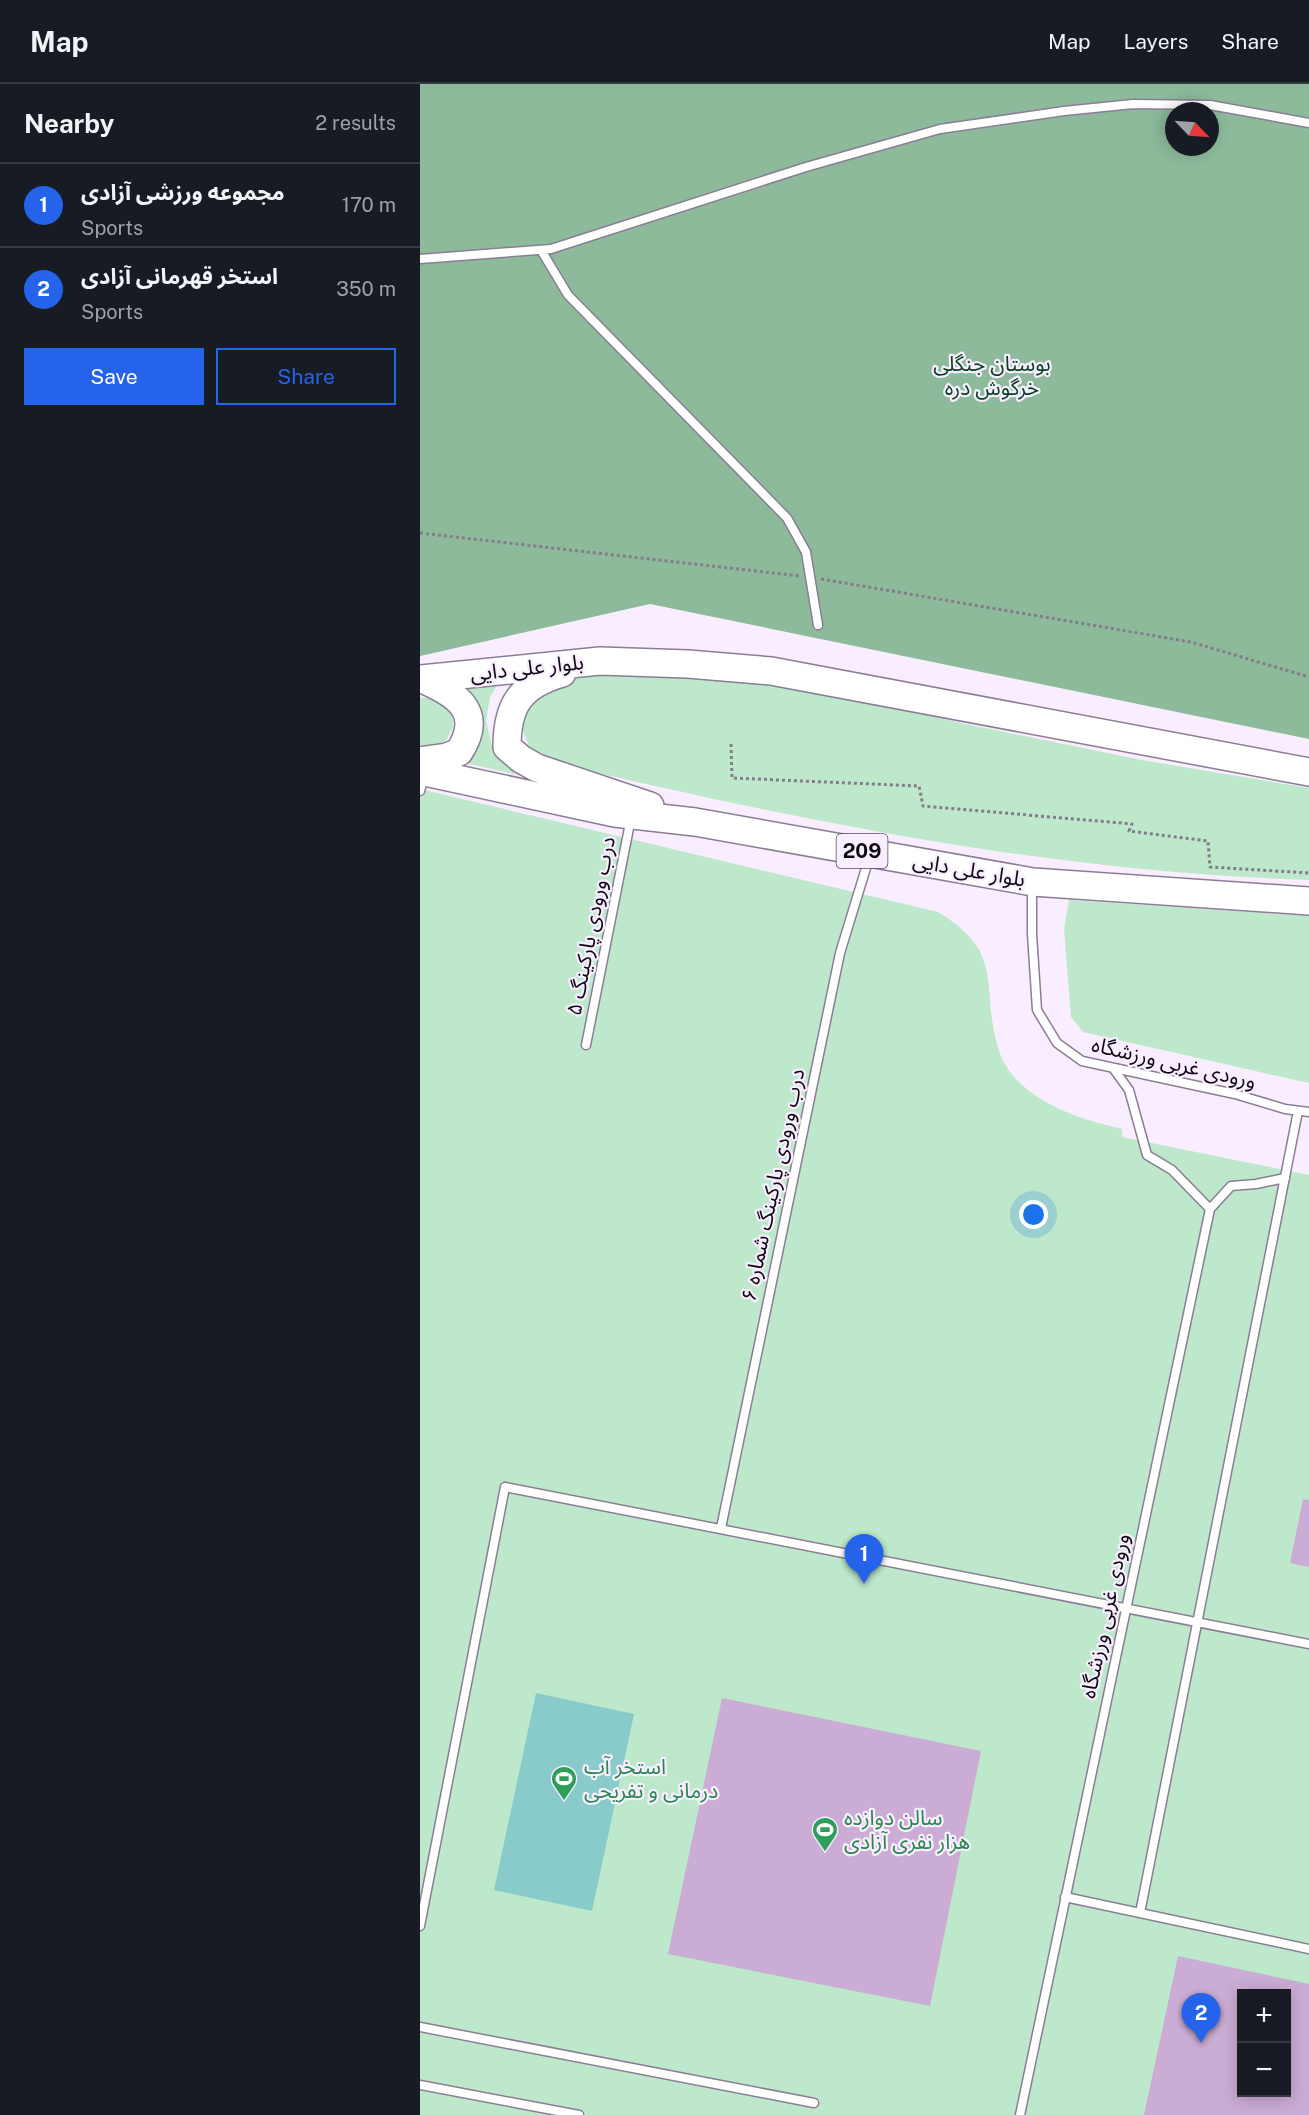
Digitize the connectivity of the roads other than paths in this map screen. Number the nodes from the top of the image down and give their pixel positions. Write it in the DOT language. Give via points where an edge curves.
graph roads {
  1 [pos="1309,123"];
  2 [pos="541,250"];
  3 [pos="420,259"];
  4 [pos="818,625"];
  5 [pos="600,661"];
  6 [pos="421,679"];
  7 [pos="1309,772"];
  8 [pos="421,774"];
  9 [pos="632,815"];
  10 [pos="695,822"];
  11 [pos="871,852"];
  12 [pos="1032,882"];
  13 [pos="1309,901"];
  14 [pos="586,1045"];
  15 [pos="1113,1068"];
  16 [pos="1298,1110"];
  17 [pos="1309,1112"];
  18 [pos="1285,1178"];
  19 [pos="1210,1209"];
  20 [pos="721,1528"];
  21 [pos="1125,1609"];
  22 [pos="1197,1623"];
  23 [pos="1309,1644"];
  24 [pos="1065,1897"];
  25 [pos="1140,1913"];
  26 [pos="420,1926"];
  27 [pos="1309,1949"];
  28 [pos="420,2027"];
  29 [pos="420,2085"];
  30 [pos="814,2103"];
  31 [pos="579,2115"];
  32 [pos="1020,2115"];
  1 -- 2 [label="lane" via="1210,105 1133,104 940,129"];
  2 -- 3 [label="lane"];
  2 -- 4 [label="lane" via="568,295 787,518 806,552"];
  5 -- 6 [label="main road, بلوار علی دایی"];
  5 -- 7 [label="main road, بلوار علی دایی" via="771,671"];
  5 -- 10 [label="main road" via="528,687 515,703 507,729 507,747 537,768"];
  6 -- 8 [label="main road" via="453,694 464,704 470,720 459,752"];
  8 -- 9 [label="main road, بلوار علی دایی / 209"];
  9 -- 10 [label="main road, بلوار علی دایی / 209"];
  9 -- 14 [label="lane, درب ورودی پارکینگ ۵"];
  10 -- 11 [label="main road, بلوار علی دایی / 209"];
  11 -- 12 [label="main road, بلوار علی دایی / 209"];
  11 -- 20 [label="lane, درب ورودی پارکینگ شماره ۶" via="840,953"];
  12 -- 13 [label="main road, بلوار علی دایی / 209"];
  12 -- 15 [label="lane, ورودی غربی ورزشگاه" via="1037,1010 1057,1043 1082,1061"];
  15 -- 16 [label="lane, ورودی غربی ورزشگاه"];
  15 -- 19 [label="lane" via="1129,1090 1147,1155 1172,1170"];
  16 -- 17 [label="lane, ورودی غربی ورزشگاه"];
  16 -- 18 [label="lane"];
  18 -- 19 [label="lane" via="1231,1186"];
  18 -- 22 [label="lane"];
  19 -- 21 [label="lane, ورودی غربی ورزشگاه"];
  20 -- 21 [label="lane"];
  20 -- 26 [label="lane" via="505,1486"];
  21 -- 22 [label="lane"];
  21 -- 24 [label="lane, ورودی غربی ورزشگاه"];
  22 -- 23 [label="lane"];
  22 -- 25 [label="lane"];
  24 -- 25 [label="lane"];
  24 -- 32 [label="lane, ورودی غربی ورزشگاه"];
  25 -- 27 [label="lane"];
  28 -- 30 [label="lane"];
  29 -- 31 [label="lane"];
}
